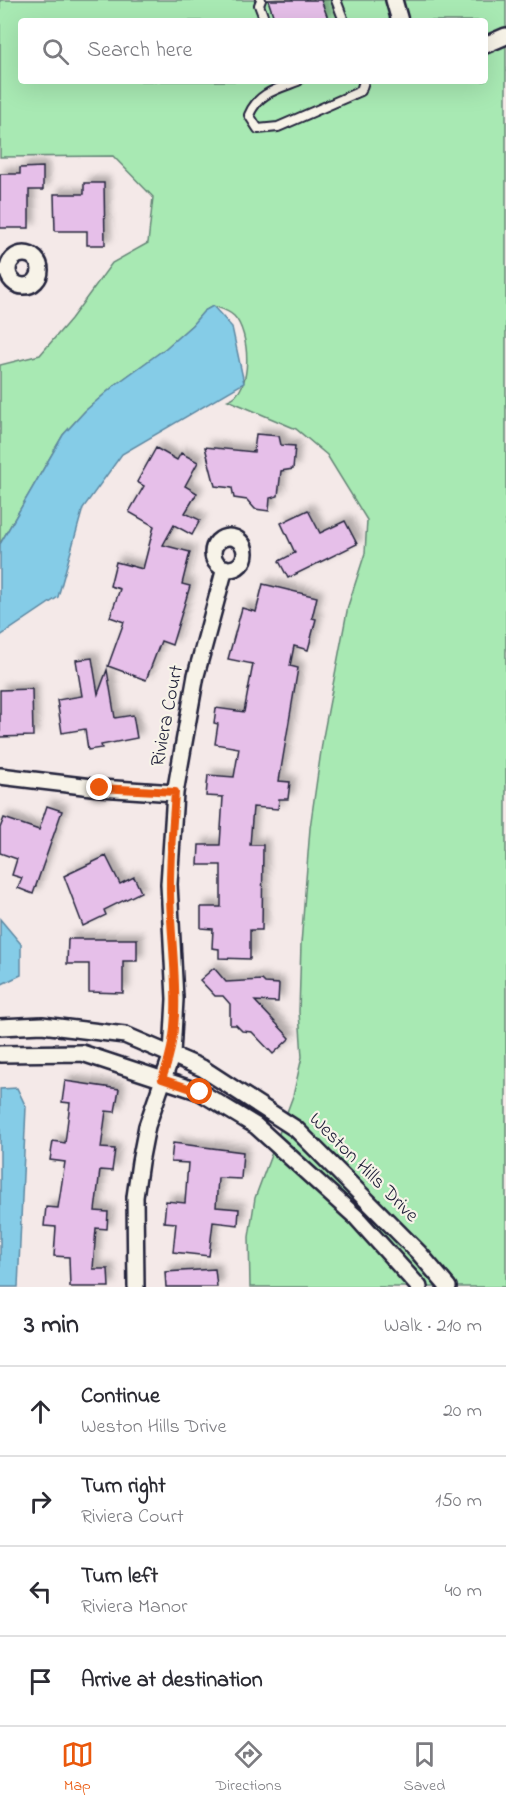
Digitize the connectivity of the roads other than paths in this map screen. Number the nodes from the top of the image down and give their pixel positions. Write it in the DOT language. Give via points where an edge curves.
graph roads {
  1 [pos="261,0"];
  2 [pos="336,0"];
  3 [pos="394,0"];
  4 [pos="264,18"];
  5 [pos="343,18"];
  6 [pos="399,18"];
  7 [pos="506,36"];
  8 [pos="488,44"];
  9 [pos="286,84"];
  10 [pos="363,84"];
  11 [pos="225,568"];
  12 [pos="0,776"];
  13 [pos="175,792"];
  14 [pos="0,1027"];
  15 [pos="0,1054"];
  16 [pos="172,1054"];
  17 [pos="162,1079"];
  18 [pos="136,1287"];
  19 [pos="419,1287"];
  20 [pos="448,1287"];
  1 -- 4 [label="lane"];
  2 -- 5 [label="lane"];
  3 -- 6 [label="street"];
  7 -- 8 [label="street"];
  9 -- 10 [label="lane" via="264,94 254,104 249,115 258,129 278,127 361,91"];
  11 -- 13 [label="street, Riviera Court" via="196,675"];
  12 -- 13 [label="street"];
  13 -- 16 [label="street, Riviera Court" via="170,884 175,999"];
  14 -- 16 [label="street, Weston Hills Drive" via="42,1025 125,1035"];
  15 -- 17 [label="street, Weston Hills Drive" via="82,1053"];
  16 -- 17 [label="street, Riviera Court"];
  16 -- 20 [label="street, Weston Hills Drive" via="202,1068 296,1130"];
  17 -- 18 [label="street, Riviera Court" via="135,1197"];
  17 -- 19 [label="street, Weston Hills Drive" via="200,1092 256,1126 356,1217"];
}
